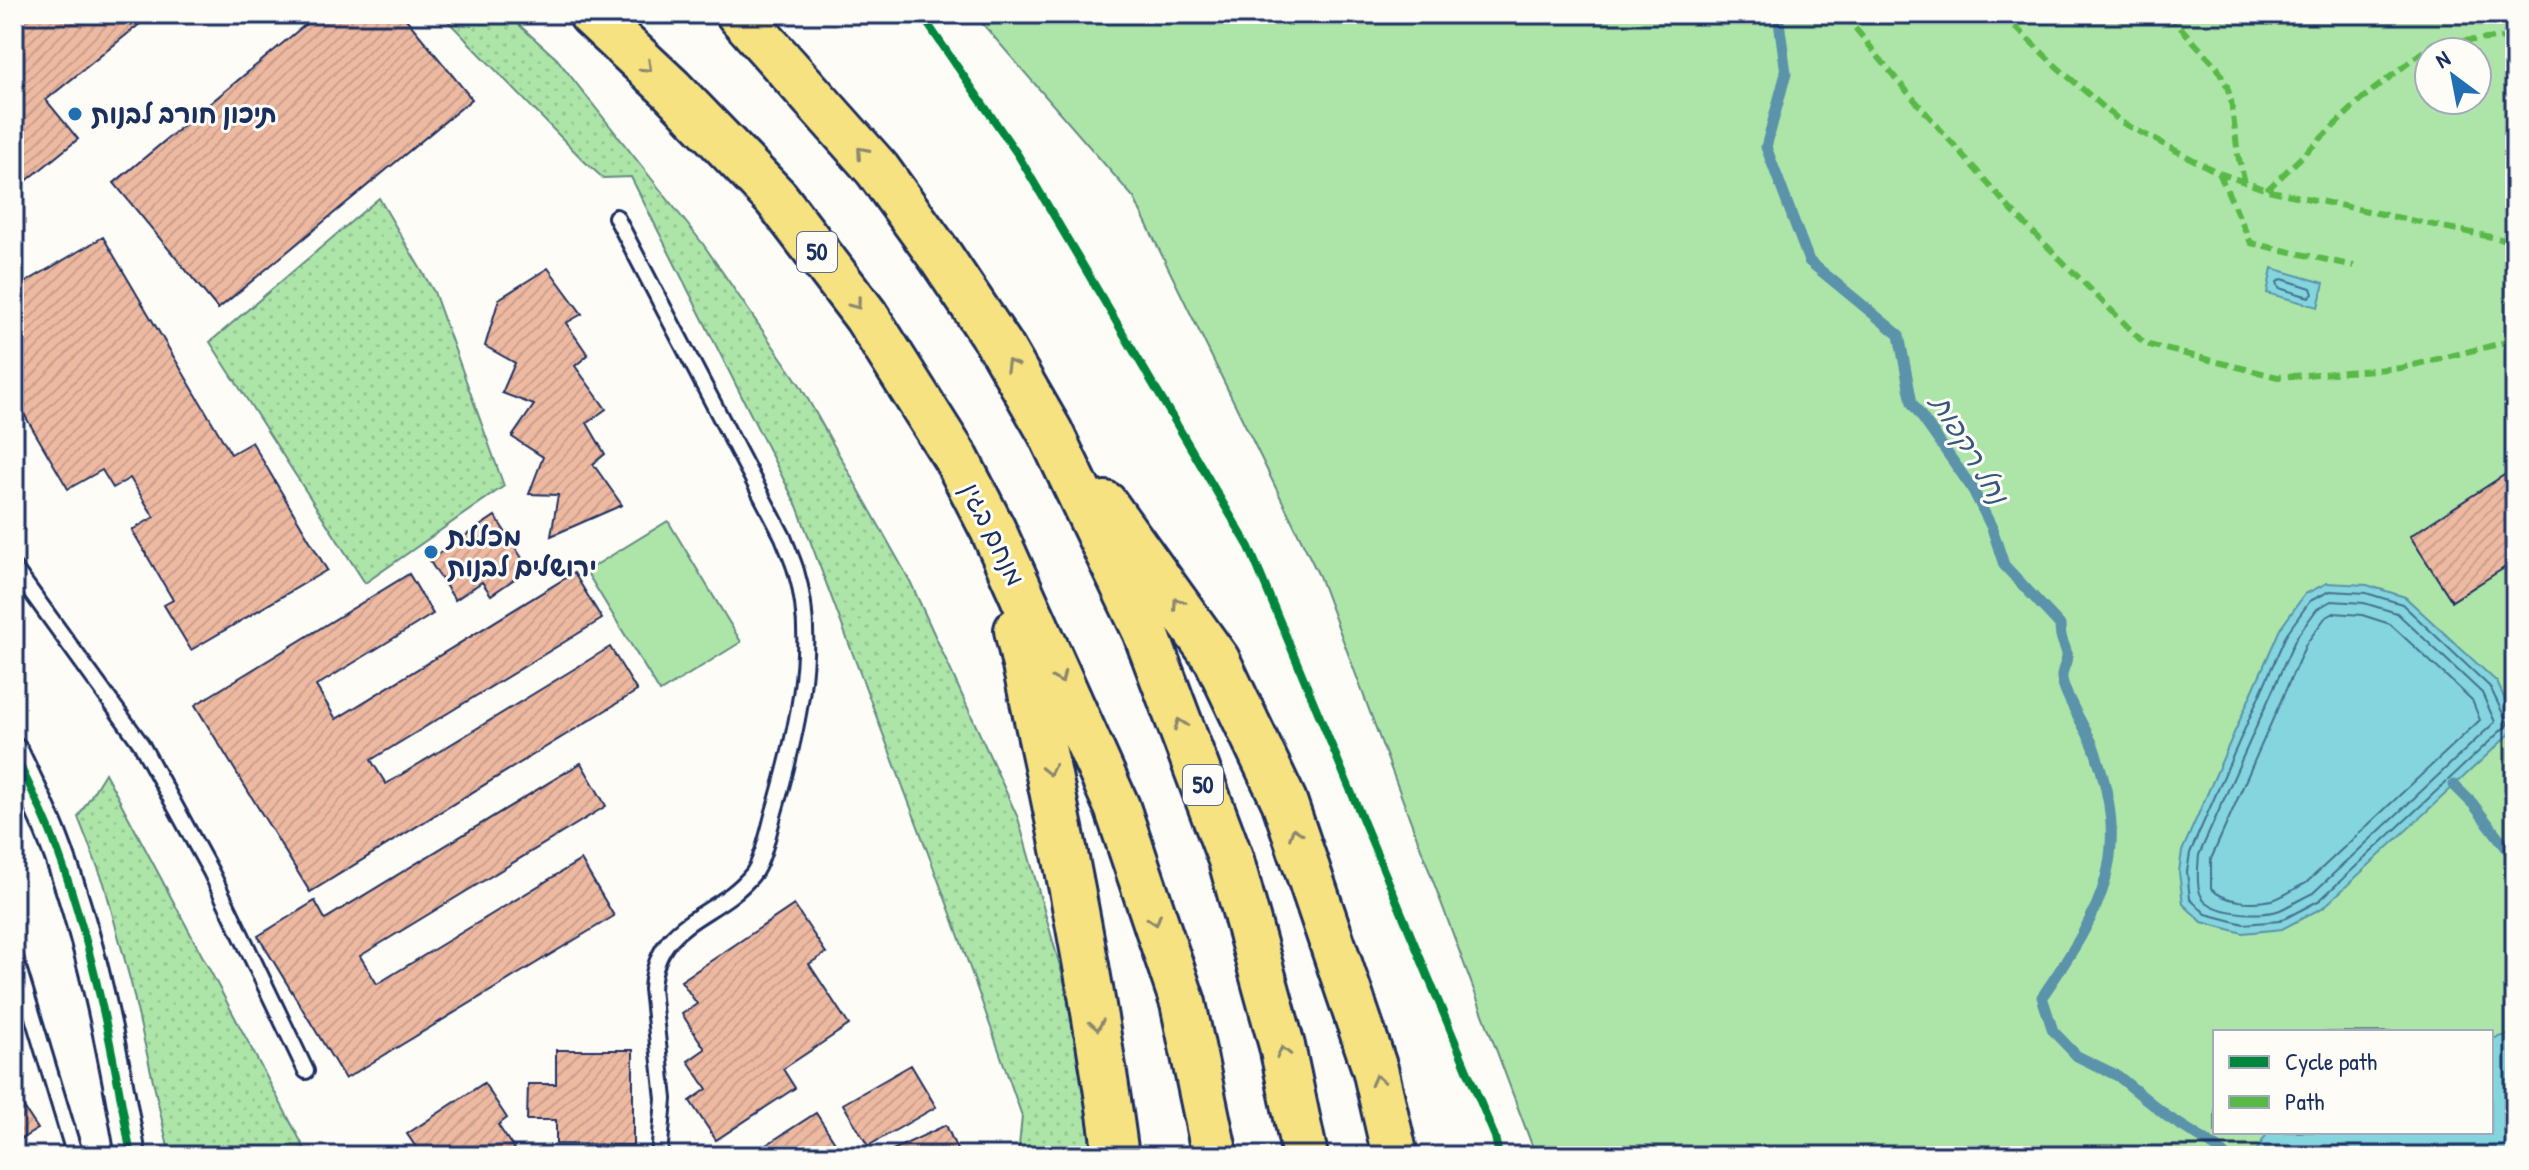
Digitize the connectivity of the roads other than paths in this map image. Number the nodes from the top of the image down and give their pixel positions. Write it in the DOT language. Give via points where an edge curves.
graph roads {
  1 [pos="591,14"];
  2 [pos="739,14"];
  3 [pos="616,217"];
  4 [pos="1050,432"];
  5 [pos="993,530"];
  6 [pos="14,568"];
  7 [pos="14,753"];
  8 [pos="14,954"];
  9 [pos="306,1071"];
  10 [pos="75,1156"];
  11 [pos="131,1156"];
  12 [pos="659,1156"];
  13 [pos="1116,1156"];
  14 [pos="1215,1156"];
  15 [pos="1305,1156"];
  16 [pos="1395,1156"];
  1 -- 5 [label="highway, מנחם בגין / 50, one-way" via="776,198 866,316 957,460"];
  4 -- 2 [label="highway, 50, one-way" via="1001,347 877,169"];
  3 -- 12 [label="lane" via="783,537 797,572 804,616 804,672 790,756 754,874 679,929 653,972 664,1099"];
  15 -- 4 [label="highway, 50, one-way" via="1282,1046 1231,860 1145,631"];
  16 -- 4 [label="highway, one-way" via="1375,1069 1284,801 1224,674 1133,540"];
  5 -- 13 [label="highway, one-way" via="1075,896"];
  5 -- 14 [label="highway, מנחם בגין / 50, one-way" via="1117,807 1183,1003"];
  6 -- 9 [label="lane" via="141,744 211,872"];
  7 -- 11 [label="street" via="52,836 81,924"];
  8 -- 10 [label="lane"];
}
